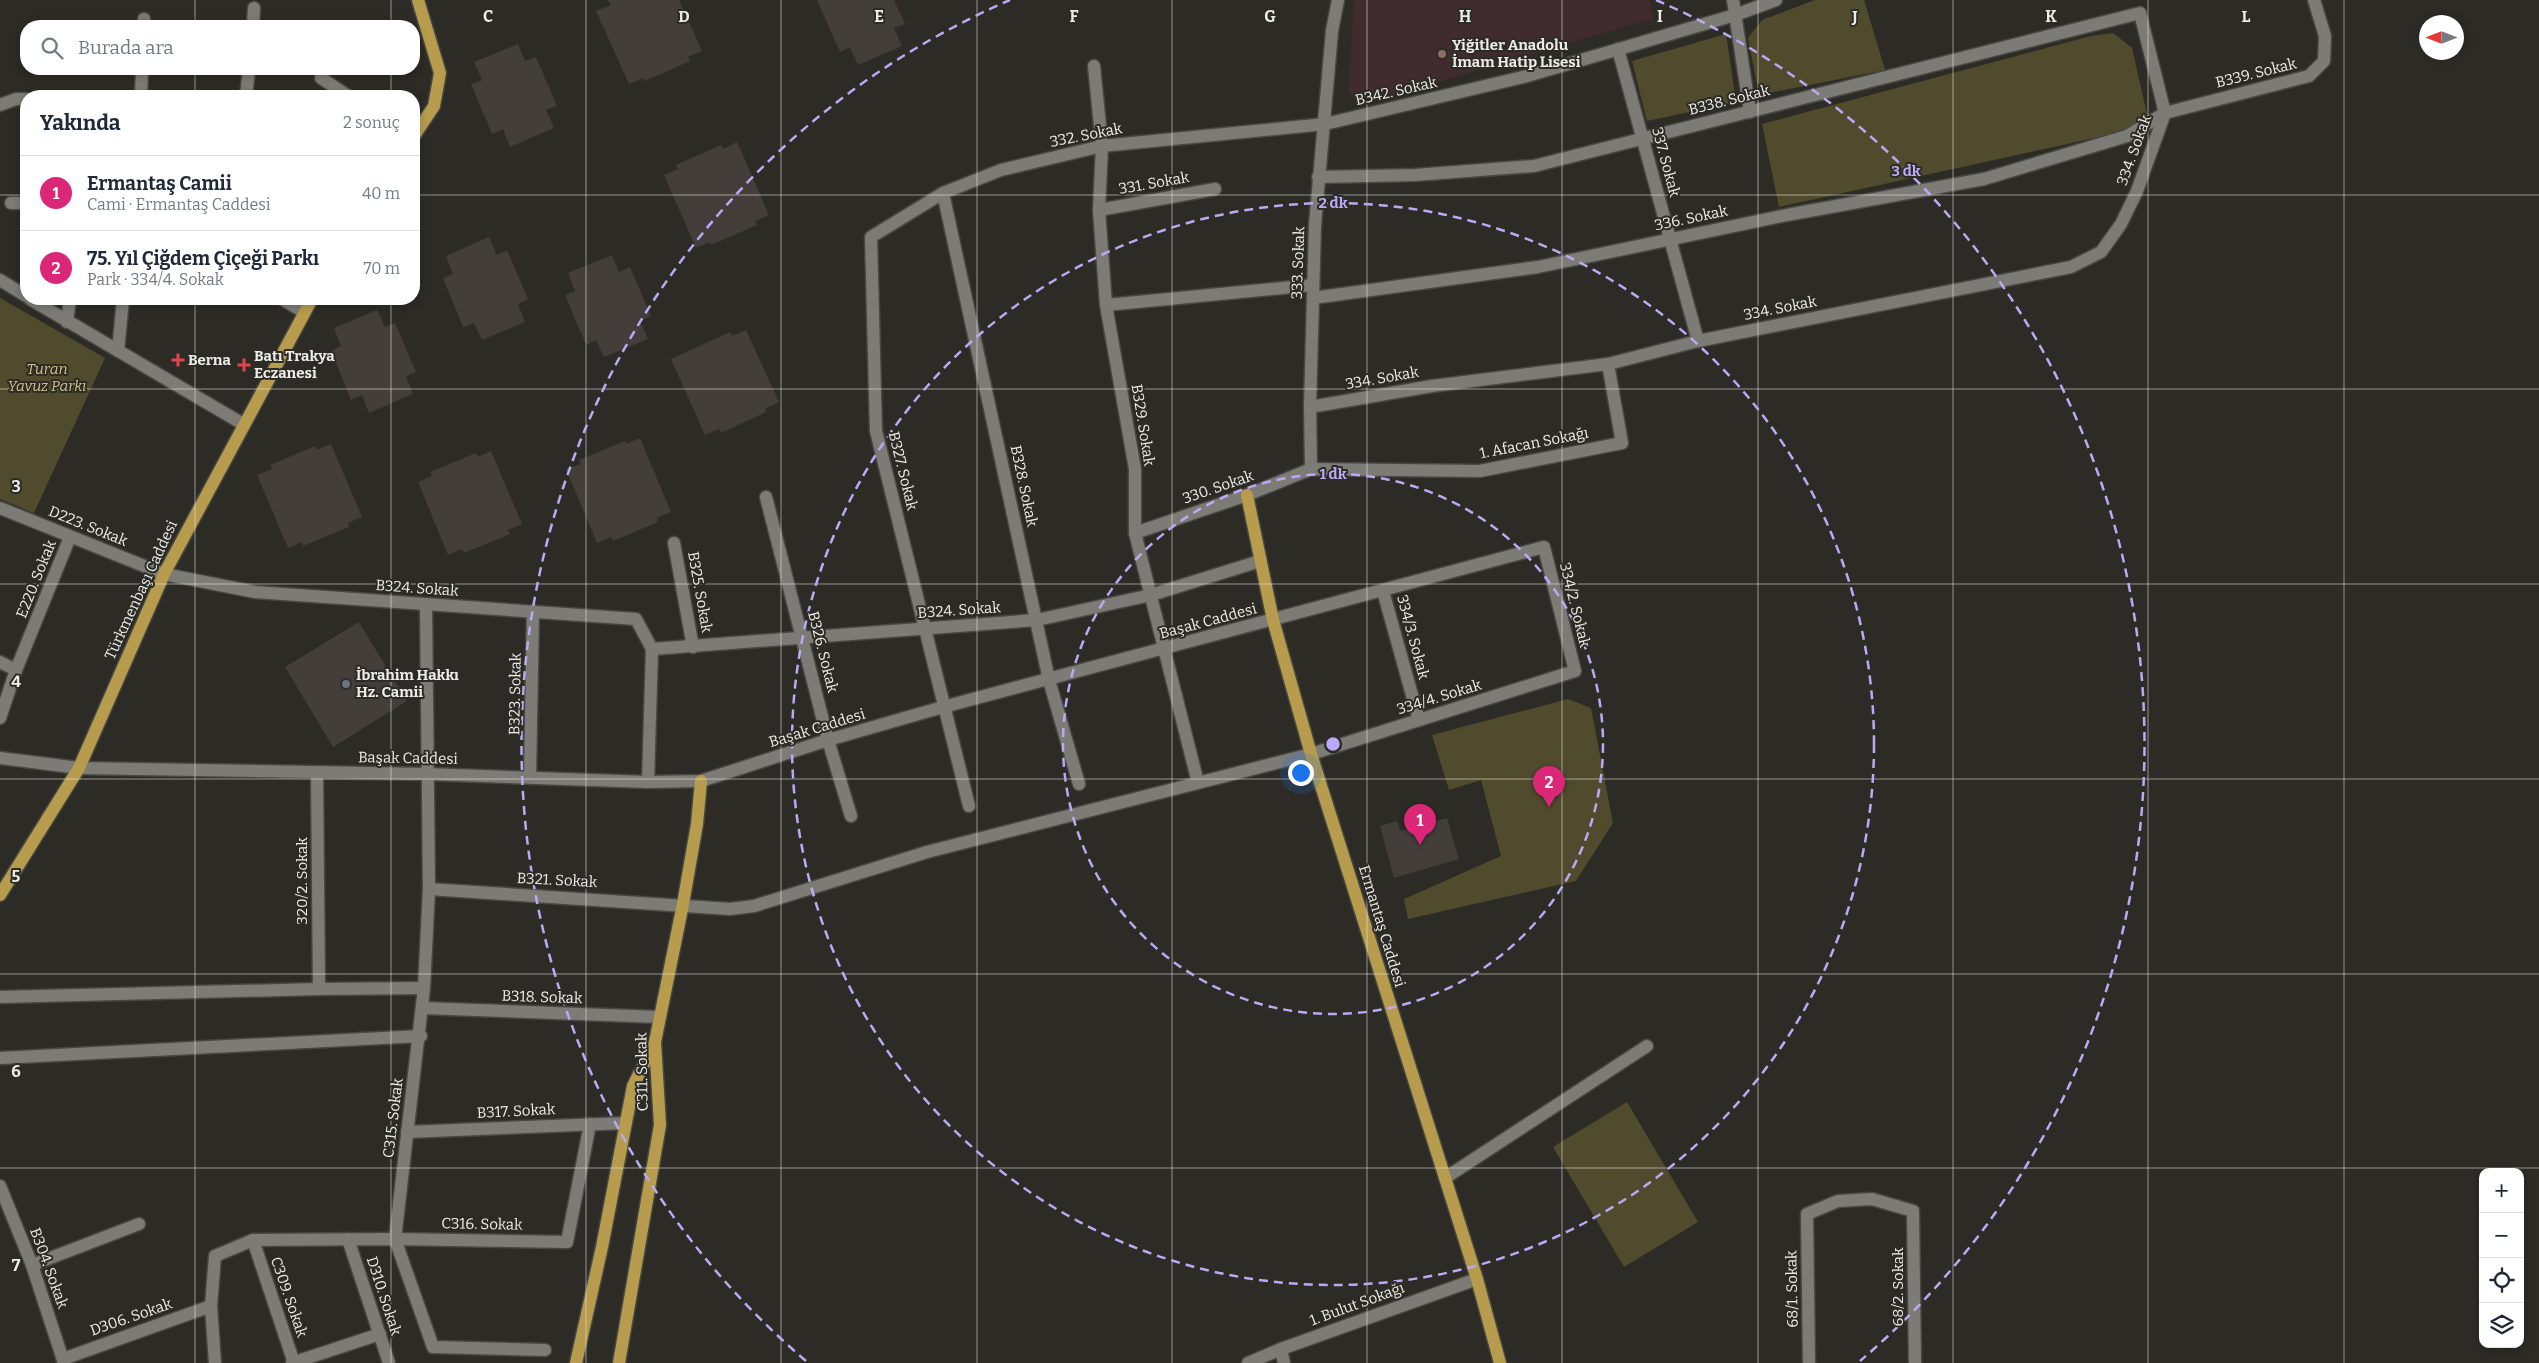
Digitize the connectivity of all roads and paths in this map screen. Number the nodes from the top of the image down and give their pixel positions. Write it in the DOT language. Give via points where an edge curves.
graph roads {
  1 [pos="418,0"];
  2 [pos="1338,0"];
  3 [pos="1734,0"];
  4 [pos="1776,0"];
  5 [pos="2314,0"];
  6 [pos="254,8"];
  7 [pos="1735,15"];
  8 [pos="253,20"];
  9 [pos="1618,49"];
  10 [pos="1094,66"];
  11 [pos="142,75"];
  12 [pos="248,75"];
  13 [pos="321,78"];
  14 [pos="141,90"];
  15 [pos="247,90"];
  16 [pos="339,90"];
  17 [pos="20,99"];
  18 [pos="0,106"];
  19 [pos="1750,112"];
  20 [pos="2165,113"];
  21 [pos="1325,124"];
  22 [pos="420,127"];
  23 [pos="1643,138"];
  24 [pos="1102,146"];
  25 [pos="2072,153"];
  26 [pos="1318,176"];
  27 [pos="1215,189"];
  28 [pos="943,193"];
  29 [pos="11,203"];
  30 [pos="20,203"];
  31 [pos="1099,210"];
  32 [pos="871,237"];
  33 [pos="1669,239"];
  34 [pos="0,280"];
  35 [pos="20,292"];
  36 [pos="1313,292"];
  37 [pos="40,305"];
  38 [pos="69,305"];
  39 [pos="122,305"];
  40 [pos="292,305"];
  41 [pos="308,305"];
  42 [pos="1106,305"];
  43 [pos="304,312"];
  44 [pos="68,322"];
  45 [pos="1698,341"];
  46 [pos="118,351"];
  47 [pos="1608,364"];
  48 [pos="1310,407"];
  49 [pos="243,424"];
  50 [pos="1311,469"];
  51 [pos="1247,495"];
  52 [pos="766,496"];
  53 [pos="0,508"];
  54 [pos="1135,533"];
  55 [pos="70,537"];
  56 [pos="674,543"];
  57 [pos="1544,547"];
  58 [pos="1260,561"];
  59 [pos="164,574"];
  60 [pos="1383,591"];
  61 [pos="1151,595"];
  62 [pos="426,605"];
  63 [pos="533,611"];
  64 [pos="1037,620"];
  65 [pos="1273,620"];
  66 [pos="926,628"];
  67 [pos="802,637"];
  68 [pos="693,647"];
  69 [pos="652,649"];
  70 [pos="1163,650"];
  71 [pos="0,662"];
  72 [pos="16,670"];
  73 [pos="1575,671"];
  74 [pos="1049,680"];
  75 [pos="943,707"];
  76 [pos="0,718"];
  77 [pos="1419,720"];
  78 [pos="828,740"];
  79 [pos="1311,754"];
  80 [pos="0,758"];
  81 [pos="80,768"];
  82 [pos="317,773"];
  83 [pos="427,774"];
  84 [pos="530,777"];
  85 [pos="701,781"];
  86 [pos="648,782"];
  87 [pos="1198,783"];
  88 [pos="1079,784"];
  89 [pos="970,806"];
  90 [pos="850,816"];
  91 [pos="429,889"];
  92 [pos="0,894"];
  93 [pos="683,904"];
  94 [pos="424,988"];
  95 [pos="319,989"];
  96 [pos="0,997"];
  97 [pos="423,1008"];
  98 [pos="659,1017"];
  99 [pos="420,1036"];
  100 [pos="655,1042"];
  101 [pos="1647,1046"];
  102 [pos="0,1058"];
  103 [pos="626,1123"];
  104 [pos="590,1124"];
  105 [pos="407,1132"];
  106 [pos="1445,1178"];
  107 [pos="0,1186"];
  108 [pos="1914,1211"];
  109 [pos="139,1224"];
  110 [pos="348,1239"];
  111 [pos="395,1239"];
  112 [pos="253,1240"];
  113 [pos="32,1265"];
  114 [pos="1477,1279"];
  115 [pos="211,1306"];
  116 [pos="380,1334"];
  117 [pos="1280,1349"];
  118 [pos="546,1350"];
  119 [pos="63,1361"];
  120 [pos="215,1363"];
  121 [pos="293,1363"];
  122 [pos="389,1363"];
  123 [pos="576,1363"];
  124 [pos="619,1363"];
  125 [pos="1248,1363"];
  126 [pos="1284,1363"];
  127 [pos="1500,1363"];
  128 [pos="1809,1363"];
  129 [pos="1914,1363"];
  1 -- 22 [label="main road" via="440,73 434,106"];
  2 -- 21 [label="street, 333. Sokak" via="1332,31"];
  3 -- 7 [label="street"];
  4 -- 7 [label="street, B342. Sokak"];
  5 -- 20 [label="street, B339. Sokak" via="2325,36 2324,60 2309,76"];
  6 -- 8 [label="street"];
  7 -- 9 [label="street, B342. Sokak"];
  7 -- 19 [label="street"];
  9 -- 21 [label="street, B342. Sokak" via="1527,76"];
  9 -- 23 [label="street, 337. Sokak"];
  10 -- 24 [label="street, B329. Sokak"];
  11 -- 14 [label="street"];
  12 -- 15 [label="street"];
  13 -- 16 [label="street"];
  17 -- 18 [label="street"];
  19 -- 20 [label="street, B338. Sokak" via="2140,13"];
  19 -- 23 [label="street, B338. Sokak"];
  20 -- 25 [label="street, B339. Sokak" via="2127,136"];
  20 -- 45 [label="street, 334. Sokak" via="2137,192 2121,224 2101,252 2072,267"];
  21 -- 24 [label="street, 332. Sokak"];
  21 -- 26 [label="street, 333. Sokak"];
  23 -- 26 [label="street, B338. Sokak" via="1534,166 1415,175"];
  23 -- 33 [label="street, 337. Sokak"];
  24 -- 28 [label="street, 332. Sokak" via="1001,170"];
  24 -- 31 [label="street, B329. Sokak"];
  25 -- 33 [label="street, 336. Sokak" via="1984,179"];
  26 -- 36 [label="street, 333. Sokak"];
  27 -- 31 [label="street, 331. Sokak"];
  28 -- 32 [label="street, 332. Sokak"];
  28 -- 64 [label="street, B328. Sokak"];
  29 -- 30 [label="street"];
  31 -- 42 [label="street, B329. Sokak"];
  32 -- 66 [label="street, B327. Sokak" via="876,432"];
  33 -- 36 [label="street, 336. Sokak" via="1538,267"];
  33 -- 45 [label="street, 337. Sokak"];
  34 -- 35 [label="street"];
  36 -- 42 [label="street, 336. Sokak"];
  36 -- 48 [label="street, 333. Sokak"];
  37 -- 44 [label="street"];
  38 -- 44 [label="street"];
  39 -- 46 [label="street"];
  40 -- 43 [label="street"];
  41 -- 43 [label="main road, Türkmenbaşı Caddesi"];
  42 -- 54 [label="street, B329. Sokak" via="1135,469"];
  43 -- 49 [label="main road, Türkmenbaşı Caddesi"];
  44 -- 46 [label="street"];
  45 -- 47 [label="street, 334. Sokak"];
  46 -- 49 [label="street"];
  47 -- 48 [label="street, 334. Sokak" via="1432,386"];
  47 -- 50 [label="street, 1. Afacan Sokağı" via="1622,443 1480,471"];
  48 -- 50 [label="street, 333. Sokak"];
  49 -- 59 [label="main road, Türkmenbaşı Caddesi"];
  50 -- 51 [label="street, 330. Sokak"];
  51 -- 54 [label="street, 330. Sokak"];
  51 -- 58 [label="main road, Ermantaş Caddesi"];
  52 -- 67 [label="street, B326. Sokak"];
  53 -- 55 [label="street, D223. Sokak"];
  54 -- 61 [label="street, B329. Sokak"];
  55 -- 59 [label="street, D223. Sokak"];
  55 -- 72 [label="street, E220. Sokak"];
  56 -- 68 [label="street, B325. Sokak"];
  57 -- 60 [label="street, Başak Caddesi"];
  57 -- 73 [label="street, 334/2. Sokak"];
  58 -- 61 [label="street, B324. Sokak"];
  58 -- 65 [label="main road, Ermantaş Caddesi"];
  59 -- 62 [label="street, B324. Sokak" via="255,592"];
  59 -- 81 [label="main road, Türkmenbaşı Caddesi"];
  60 -- 65 [label="street, Başak Caddesi"];
  60 -- 77 [label="street, 334/3. Sokak"];
  61 -- 64 [label="street, B324. Sokak"];
  61 -- 70 [label="street, B329. Sokak"];
  62 -- 63 [label="street, B324. Sokak"];
  62 -- 83 [label="street, C315. Sokak"];
  63 -- 69 [label="street, B324. Sokak" via="636,618"];
  63 -- 84 [label="street, B323. Sokak"];
  64 -- 66 [label="street, B324. Sokak"];
  64 -- 74 [label="street, B328. Sokak"];
  65 -- 70 [label="street, Başak Caddesi"];
  65 -- 79 [label="main road, Ermantaş Caddesi"];
  66 -- 67 [label="street, B324. Sokak"];
  66 -- 75 [label="street, B327. Sokak"];
  67 -- 68 [label="street, B324. Sokak"];
  67 -- 78 [label="street, B326. Sokak"];
  68 -- 69 [label="street, B324. Sokak"];
  69 -- 86 [label="street, B324. Sokak"];
  70 -- 74 [label="street, Başak Caddesi"];
  70 -- 87 [label="street, B329. Sokak"];
  71 -- 72 [label="street"];
  72 -- 76 [label="street, E220. Sokak"];
  73 -- 77 [label="street, 334/4. Sokak"];
  74 -- 75 [label="street, Başak Caddesi"];
  74 -- 88 [label="street, B328. Sokak"];
  75 -- 78 [label="street, Başak Caddesi"];
  75 -- 89 [label="street, B327. Sokak"];
  77 -- 79 [label="street, 334/4. Sokak"];
  78 -- 85 [label="street, Başak Caddesi"];
  78 -- 90 [label="street, B326. Sokak"];
  79 -- 87 [label="street, 334/4. Sokak"];
  79 -- 106 [label="main road, Ermantaş Caddesi"];
  80 -- 81 [label="street, Başak Caddesi"];
  81 -- 82 [label="street, Başak Caddesi"];
  81 -- 92 [label="main road, Türkmenbaşı Caddesi"];
  82 -- 83 [label="street, Başak Caddesi"];
  82 -- 95 [label="street, 320/2. Sokak"];
  83 -- 84 [label="street, Başak Caddesi"];
  83 -- 91 [label="street, C315. Sokak"];
  84 -- 86 [label="street, Başak Caddesi"];
  85 -- 86 [label="street, Başak Caddesi"];
  85 -- 93 [label="main road, C311. Sokak"];
  87 -- 93 [label="street, B321. Sokak" via="927,852 754,906 730,909"];
  91 -- 93 [label="street, B321. Sokak"];
  91 -- 94 [label="street, C315. Sokak"];
  93 -- 98 [label="main road, C311. Sokak"];
  94 -- 95 [label="street"];
  94 -- 97 [label="street, C315. Sokak"];
  95 -- 96 [label="street"];
  97 -- 98 [label="street, B318. Sokak"];
  97 -- 99 [label="street, C315. Sokak"];
  98 -- 100 [label="main road, C311. Sokak"];
  99 -- 102 [label="street"];
  99 -- 105 [label="street, C315. Sokak"];
  100 -- 103 [label="main road" via="633,1086"];
  100 -- 124 [label="main road, C311. Sokak" via="660,1125"];
  101 -- 106 [label="street"];
  103 -- 104 [label="street, B317. Sokak"];
  103 -- 123 [label="main road"];
  104 -- 105 [label="street, B317. Sokak"];
  104 -- 111 [label="street, C316. Sokak" via="567,1242"];
  105 -- 111 [label="street, C315. Sokak"];
  106 -- 114 [label="main road, Ermantaş Caddesi"];
  107 -- 113 [label="street, B304. Sokak"];
  108 -- 128 [label="street, 68/1. Sokak" via="1872,1199 1838,1201 1807,1214"];
  108 -- 129 [label="street, 68/2. Sokak"];
  109 -- 113 [label="street"];
  110 -- 111 [label="street, C316. Sokak"];
  110 -- 112 [label="street, C316. Sokak"];
  110 -- 116 [label="street, D310. Sokak"];
  111 -- 118 [label="street, C315. Sokak" via="433,1347"];
  112 -- 115 [label="street" via="214,1256"];
  112 -- 121 [label="street, C309. Sokak"];
  113 -- 119 [label="street, B304. Sokak"];
  114 -- 117 [label="street, 1. Bulut Sokağı"];
  114 -- 127 [label="main road, Ermantaş Caddesi"];
  115 -- 119 [label="street, D306. Sokak"];
  115 -- 120 [label="street"];
  116 -- 121 [label="street"];
  116 -- 122 [label="street, D310. Sokak"];
  117 -- 125 [label="street, 1. Bulut Sokağı"];
  117 -- 126 [label="street"];
}
